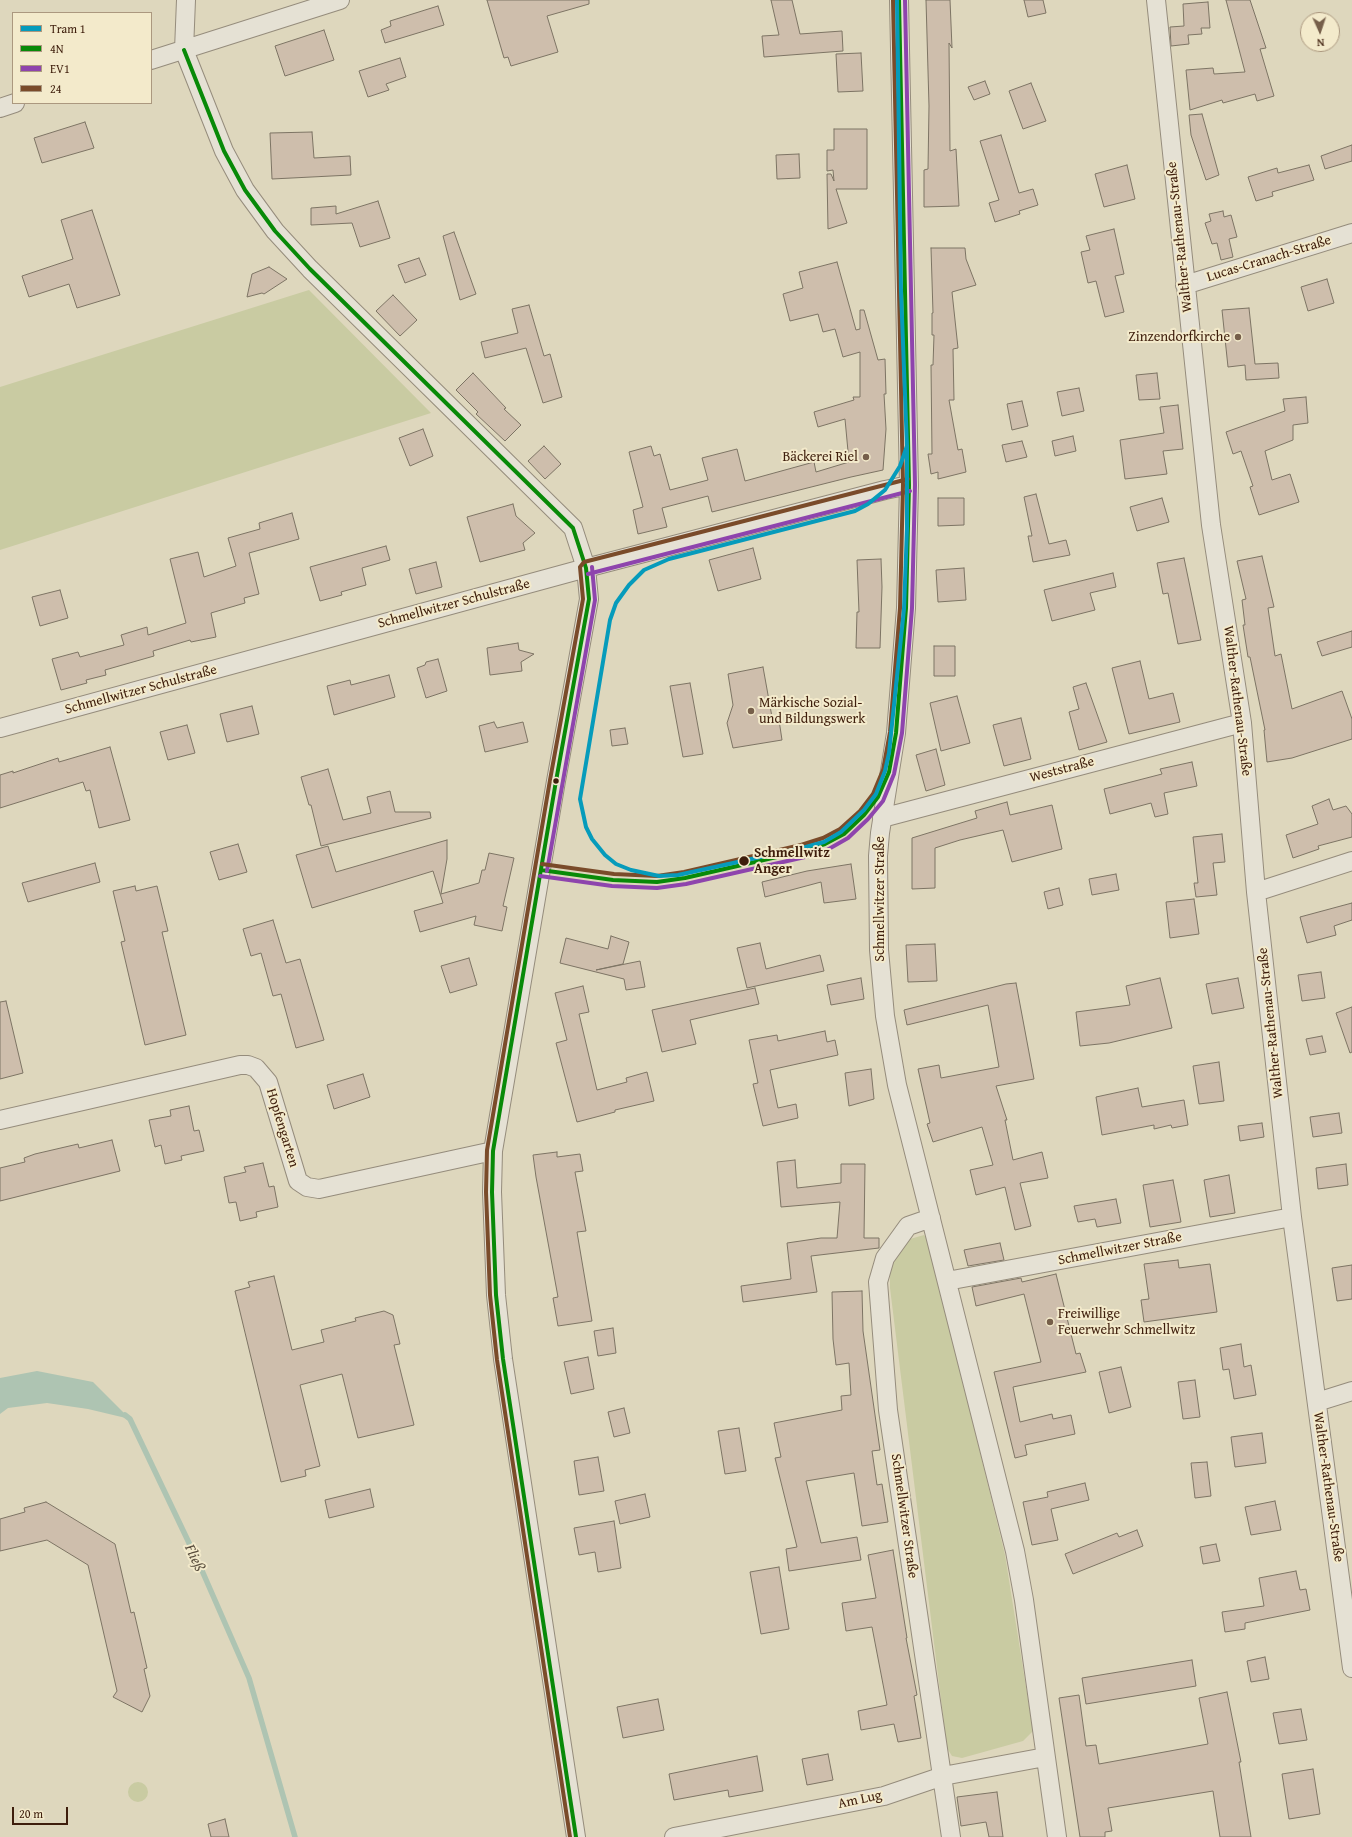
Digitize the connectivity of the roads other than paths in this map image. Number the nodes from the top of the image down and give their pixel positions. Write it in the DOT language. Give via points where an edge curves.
graph roads {
  1 [pos="186,0"];
  2 [pos="340,0"];
  3 [pos="898,0"];
  4 [pos="1156,0"];
  5 [pos="184,50"];
  6 [pos="152,60"];
  7 [pos="12,104"];
  8 [pos="0,108"];
  9 [pos="1352,233"];
  10 [pos="1185,285"];
  11 [pos="909,485"];
  12 [pos="586,568"];
  13 [pos="1242,723"];
  14 [pos="0,728"];
  15 [pos="882,818"];
  16 [pos="1352,860"];
  17 [pos="1256,892"];
  18 [pos="0,1120"];
  19 [pos="493,1151"];
  20 [pos="1292,1217"];
  21 [pos="931,1218"];
  22 [pos="947,1281"];
  23 [pos="1352,1391"];
  24 [pos="1317,1402"];
  25 [pos="1352,1668"];
  26 [pos="1045,1757"];
  27 [pos="943,1776"];
  28 [pos="576,1837"];
  29 [pos="674,1837"];
  30 [pos="951,1837"];
  31 [pos="1057,1837"];
  1 -- 5 [label="street"];
  2 -- 5 [label="street"];
  3 -- 11 [label="street, Schmellwitzer Straße"];
  4 -- 10 [label="street, Walther-Rathenau-Straße"];
  5 -- 6 [label="street"];
  5 -- 12 [label="street" via="224,151 245,190 275,231 310,269 573,528"];
  7 -- 8 [label="street"];
  9 -- 10 [label="street, Lucas-Cranach-Straße"];
  10 -- 13 [label="street, Walther-Rathenau-Straße" via="1211,525"];
  11 -- 12 [label="street, Schmellwitzer Schulstraße"];
  11 -- 15 [label="street, Schmellwitzer Straße" via="906,608 896,733"];
  12 -- 14 [label="street, Schmellwitzer Schulstraße"];
  12 -- 19 [label="street" via="589,599"];
  13 -- 15 [label="street, Weststraße"];
  13 -- 17 [label="street, Walther-Rathenau-Straße"];
  15 -- 21 [label="street, Schmellwitzer Straße" via="878,856 879,950 886,1016 897,1085"];
  16 -- 17 [label="street"];
  17 -- 20 [label="street, Walther-Rathenau-Straße"];
  18 -- 19 [label="street, Hopfengarten" via="244,1065 256,1068 268,1082 298,1181 307,1187 319,1189"];
  19 -- 28 [label="street" via="496,1295 503,1359"];
  20 -- 22 [label="street, Schmellwitzer Straße"];
  20 -- 24 [label="street, Walther-Rathenau-Straße"];
  21 -- 22 [label="street, Schmellwitzer Straße"];
  21 -- 27 [label="street, Schmellwitzer Straße" via="908,1226 885,1258 878,1282 888,1410"];
  22 -- 26 [label="street, Schmellwitzer Straße" via="1015,1551"];
  23 -- 24 [label="street, Walther-Rathenau-Straße"];
  24 -- 25 [label="street, Walther-Rathenau-Straße"];
  26 -- 27 [label="street, Am Lug"];
  26 -- 31 [label="street, Schmellwitzer Straße"];
  27 -- 29 [label="street, Am Lug" via="884,1796"];
  27 -- 30 [label="street, Schmellwitzer Straße"];
}
